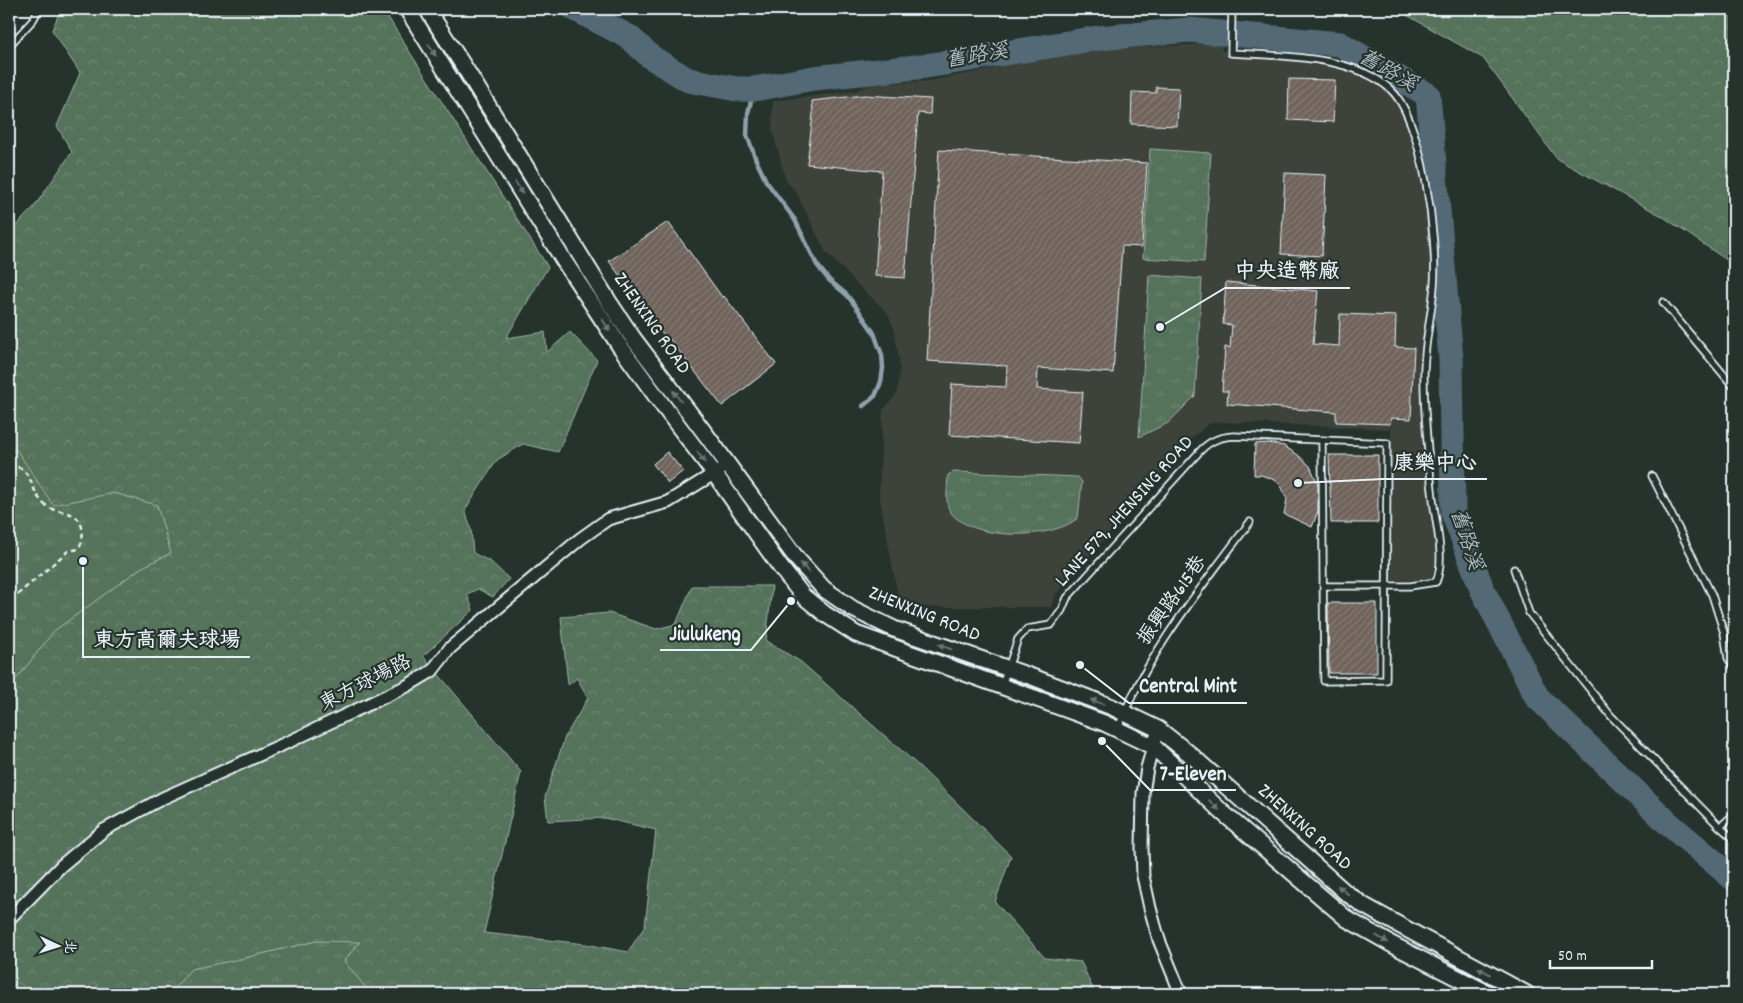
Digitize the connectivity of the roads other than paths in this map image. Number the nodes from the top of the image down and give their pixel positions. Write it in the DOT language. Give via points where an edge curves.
graph roads {
  1 [pos="39,9"];
  2 [pos="406,9"];
  3 [pos="427,9"];
  4 [pos="1232,9"];
  5 [pos="9,46"];
  6 [pos="1663,302"];
  7 [pos="1734,387"];
  8 [pos="1322,441"];
  9 [pos="728,465"];
  10 [pos="714,473"];
  11 [pos="1652,476"];
  12 [pos="1250,522"];
  13 [pos="1514,569"];
  14 [pos="1324,586"];
  15 [pos="1386,586"];
  16 [pos="1734,667"];
  17 [pos="1008,668"];
  18 [pos="1002,687"];
  19 [pos="1124,713"];
  20 [pos="1158,728"];
  21 [pos="1118,730"];
  22 [pos="1154,747"];
  23 [pos="1734,814"];
  24 [pos="1720,827"];
  25 [pos="1734,839"];
  26 [pos="9,919"];
  27 [pos="1182,994"];
  28 [pos="1489,994"];
  29 [pos="1527,994"];
  1 -- 5 [label="lane"];
  2 -- 10 [label="street, ZHENXING ROAD, one-way" via="614,337"];
  9 -- 3 [label="street, ZHENXING ROAD, one-way" via="609,302"];
  4 -- 15 [label="lane" via="1231,52 1302,58 1354,68 1390,89 1403,104 1422,166 1433,230 1434,284 1424,378 1439,539 1439,573 1436,582"];
  6 -- 7 [label="lane"];
  8 -- 14 [label="lane, LANE 579, JHENSING ROAD"];
  8 -- 15 [label="lane, LANE 579, JHENSING ROAD" via="1387,443"];
  8 -- 17 [label="lane, LANE 579, JHENSING ROAD" via="1234,436 1209,442 1067,598 1051,625 1027,629 1018,639"];
  9 -- 10 [label="street, 東方球場路"];
  17 -- 9 [label="street, ZHENXING ROAD, one-way" via="894,629 824,589 797,559"];
  10 -- 18 [label="street, ZHENXING ROAD" via="780,568 803,596 825,614 856,634"];
  10 -- 26 [label="street, 東方球場路" via="668,502 608,519 450,648 432,672 295,739 163,798 104,830 62,865"];
  11 -- 16 [label="lane" via="1712,595 1728,658"];
  12 -- 19 [label="lane, 振興路615巷" via="1168,632"];
  13 -- 24 [label="lane" via="1529,613 1611,716"];
  14 -- 15 [label="lane"];
  14 -- 15 [label="lane, LANE 579, JHENSING ROAD" via="1324,681 1386,680"];
  17 -- 18 [label="lane, LANE 579, JHENSING ROAD"];
  19 -- 17 [label="street, ZHENXING ROAD, one-way"];
  18 -- 21 [label="street, ZHENXING ROAD"];
  19 -- 20 [label="street, ZHENXING ROAD"];
  19 -- 21 [label="lane, 振興路615巷"];
  20 -- 22 [label="street"];
  29 -- 20 [label="street, ZHENXING ROAD, one-way" via="1357,901"];
  21 -- 22 [label="street, ZHENXING ROAD"];
  22 -- 27 [label="street" via="1143,793 1143,876 1160,940"];
  22 -- 28 [label="street, ZHENXING ROAD, one-way" via="1222,812 1347,919"];
  23 -- 24 [label="lane"];
  24 -- 25 [label="lane"];
}
